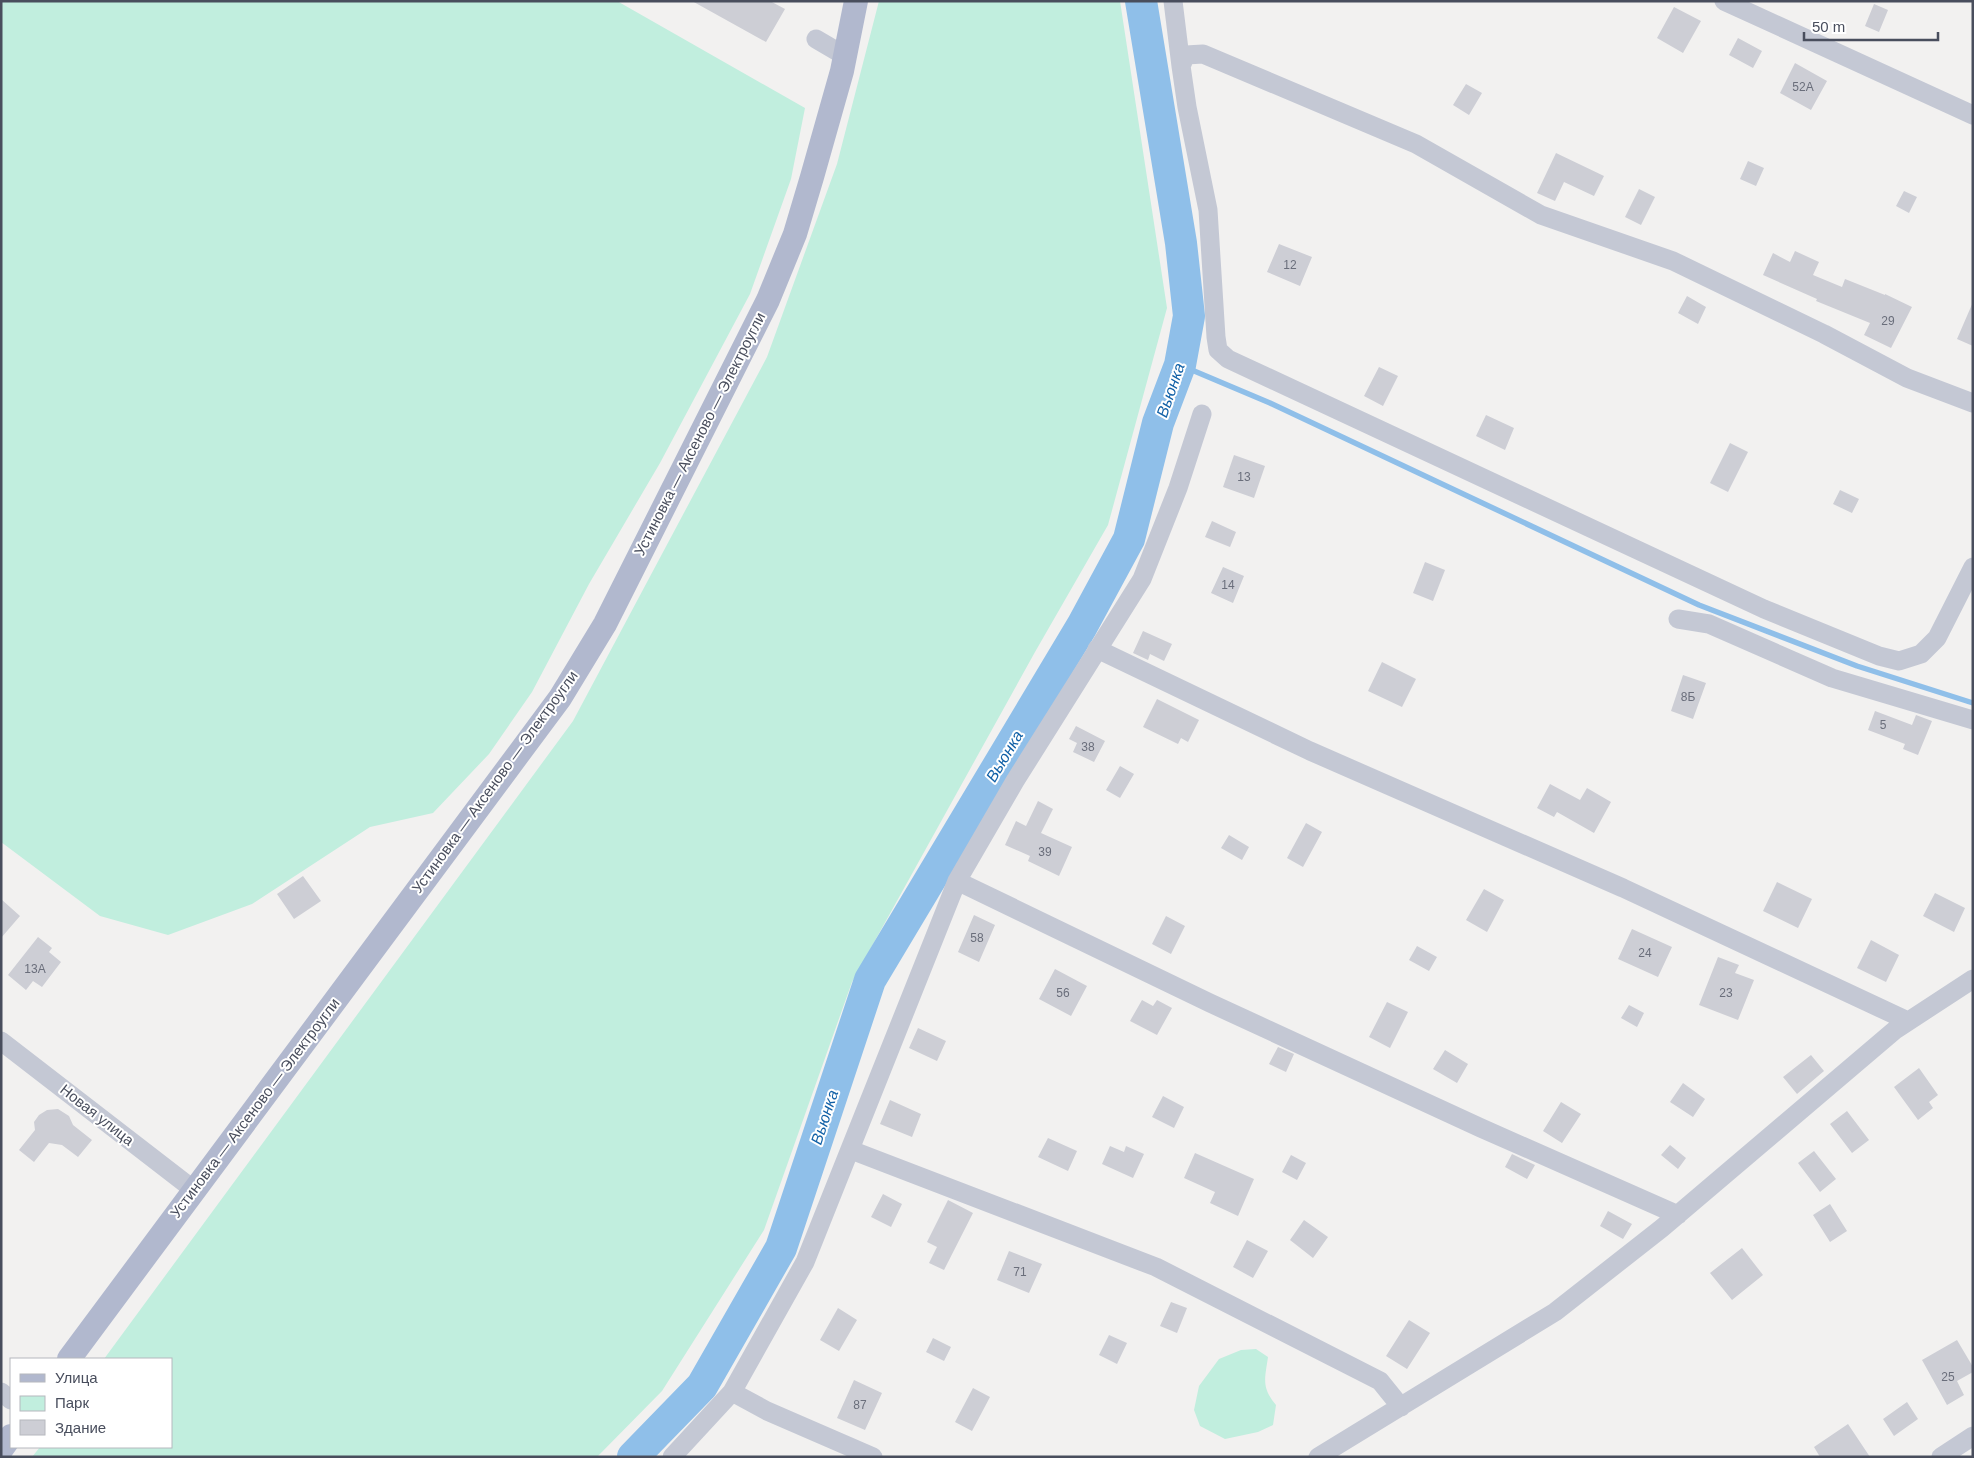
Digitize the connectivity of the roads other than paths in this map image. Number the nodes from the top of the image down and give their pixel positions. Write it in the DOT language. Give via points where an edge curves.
graph roads {
  1 [pos="856,1"];
  2 [pos="1172,1"];
  3 [pos="1724,1"];
  4 [pos="816,39"];
  5 [pos="845,56"];
  6 [pos="1180,66"];
  7 [pos="1973,116"];
  8 [pos="1973,403"];
  9 [pos="1202,414"];
  10 [pos="1973,567"];
  11 [pos="1678,619"];
  12 [pos="1097,649"];
  13 [pos="1973,720"];
  14 [pos="957,881"];
  15 [pos="1973,979"];
  16 [pos="1908,1021"];
  17 [pos="1,1041"];
  18 [pos="851,1150"];
  19 [pos="194,1190"];
  20 [pos="1678,1215"];
  21 [pos="69,1358"];
  22 [pos="732,1392"];
  23 [pos="1401,1407"];
  24 [pos="1973,1436"];
  25 [pos="10,1437"];
  26 [pos="1,1450"];
  27 [pos="672,1457"];
  28 [pos="874,1457"];
  29 [pos="1318,1457"];
  30 [pos="1941,1457"];
  1 -- 5 [label="main road, Устиновка — Аксеново — Электроугли"];
  2 -- 6 [label="street"];
  3 -- 7 [label="street"];
  4 -- 5 [label="street"];
  5 -- 19 [label="main road, Устиновка — Аксеново — Электроугли" via="798,225 768,300 605,624 560,698"];
  6 -- 8 [label="street" via="1186,55 1203,54 1416,144 1541,215 1673,261 1907,378"];
  6 -- 10 [label="street" via="1208,210 1218,350 1228,360 1764,609 1879,656 1899,660 1921,654 1937,638"];
  9 -- 12 [label="street" via="1178,488 1142,579"];
  11 -- 13 [label="street" via="1709,624 1832,678"];
  12 -- 14 [label="street"];
  12 -- 16 [label="street" via="1310,751 1623,888"];
  14 -- 18 [label="street"];
  14 -- 20 [label="street" via="1219,1007"];
  15 -- 16 [label="street"];
  16 -- 20 [label="street"];
  17 -- 19 [label="street, Новая улица"];
  18 -- 22 [label="street" via="805,1262"];
  18 -- 23 [label="street" via="1156,1267 1380,1381"];
  19 -- 21 [label="main road, Устиновка — Аксеново — Электроугли"];
  20 -- 23 [label="street" via="1555,1312"];
  22 -- 27 [label="street"];
  22 -- 28 [label="street" via="767,1411"];
  23 -- 29 [label="street"];
  24 -- 30 [label="street"];
  25 -- 26 [label="main road"];
}
